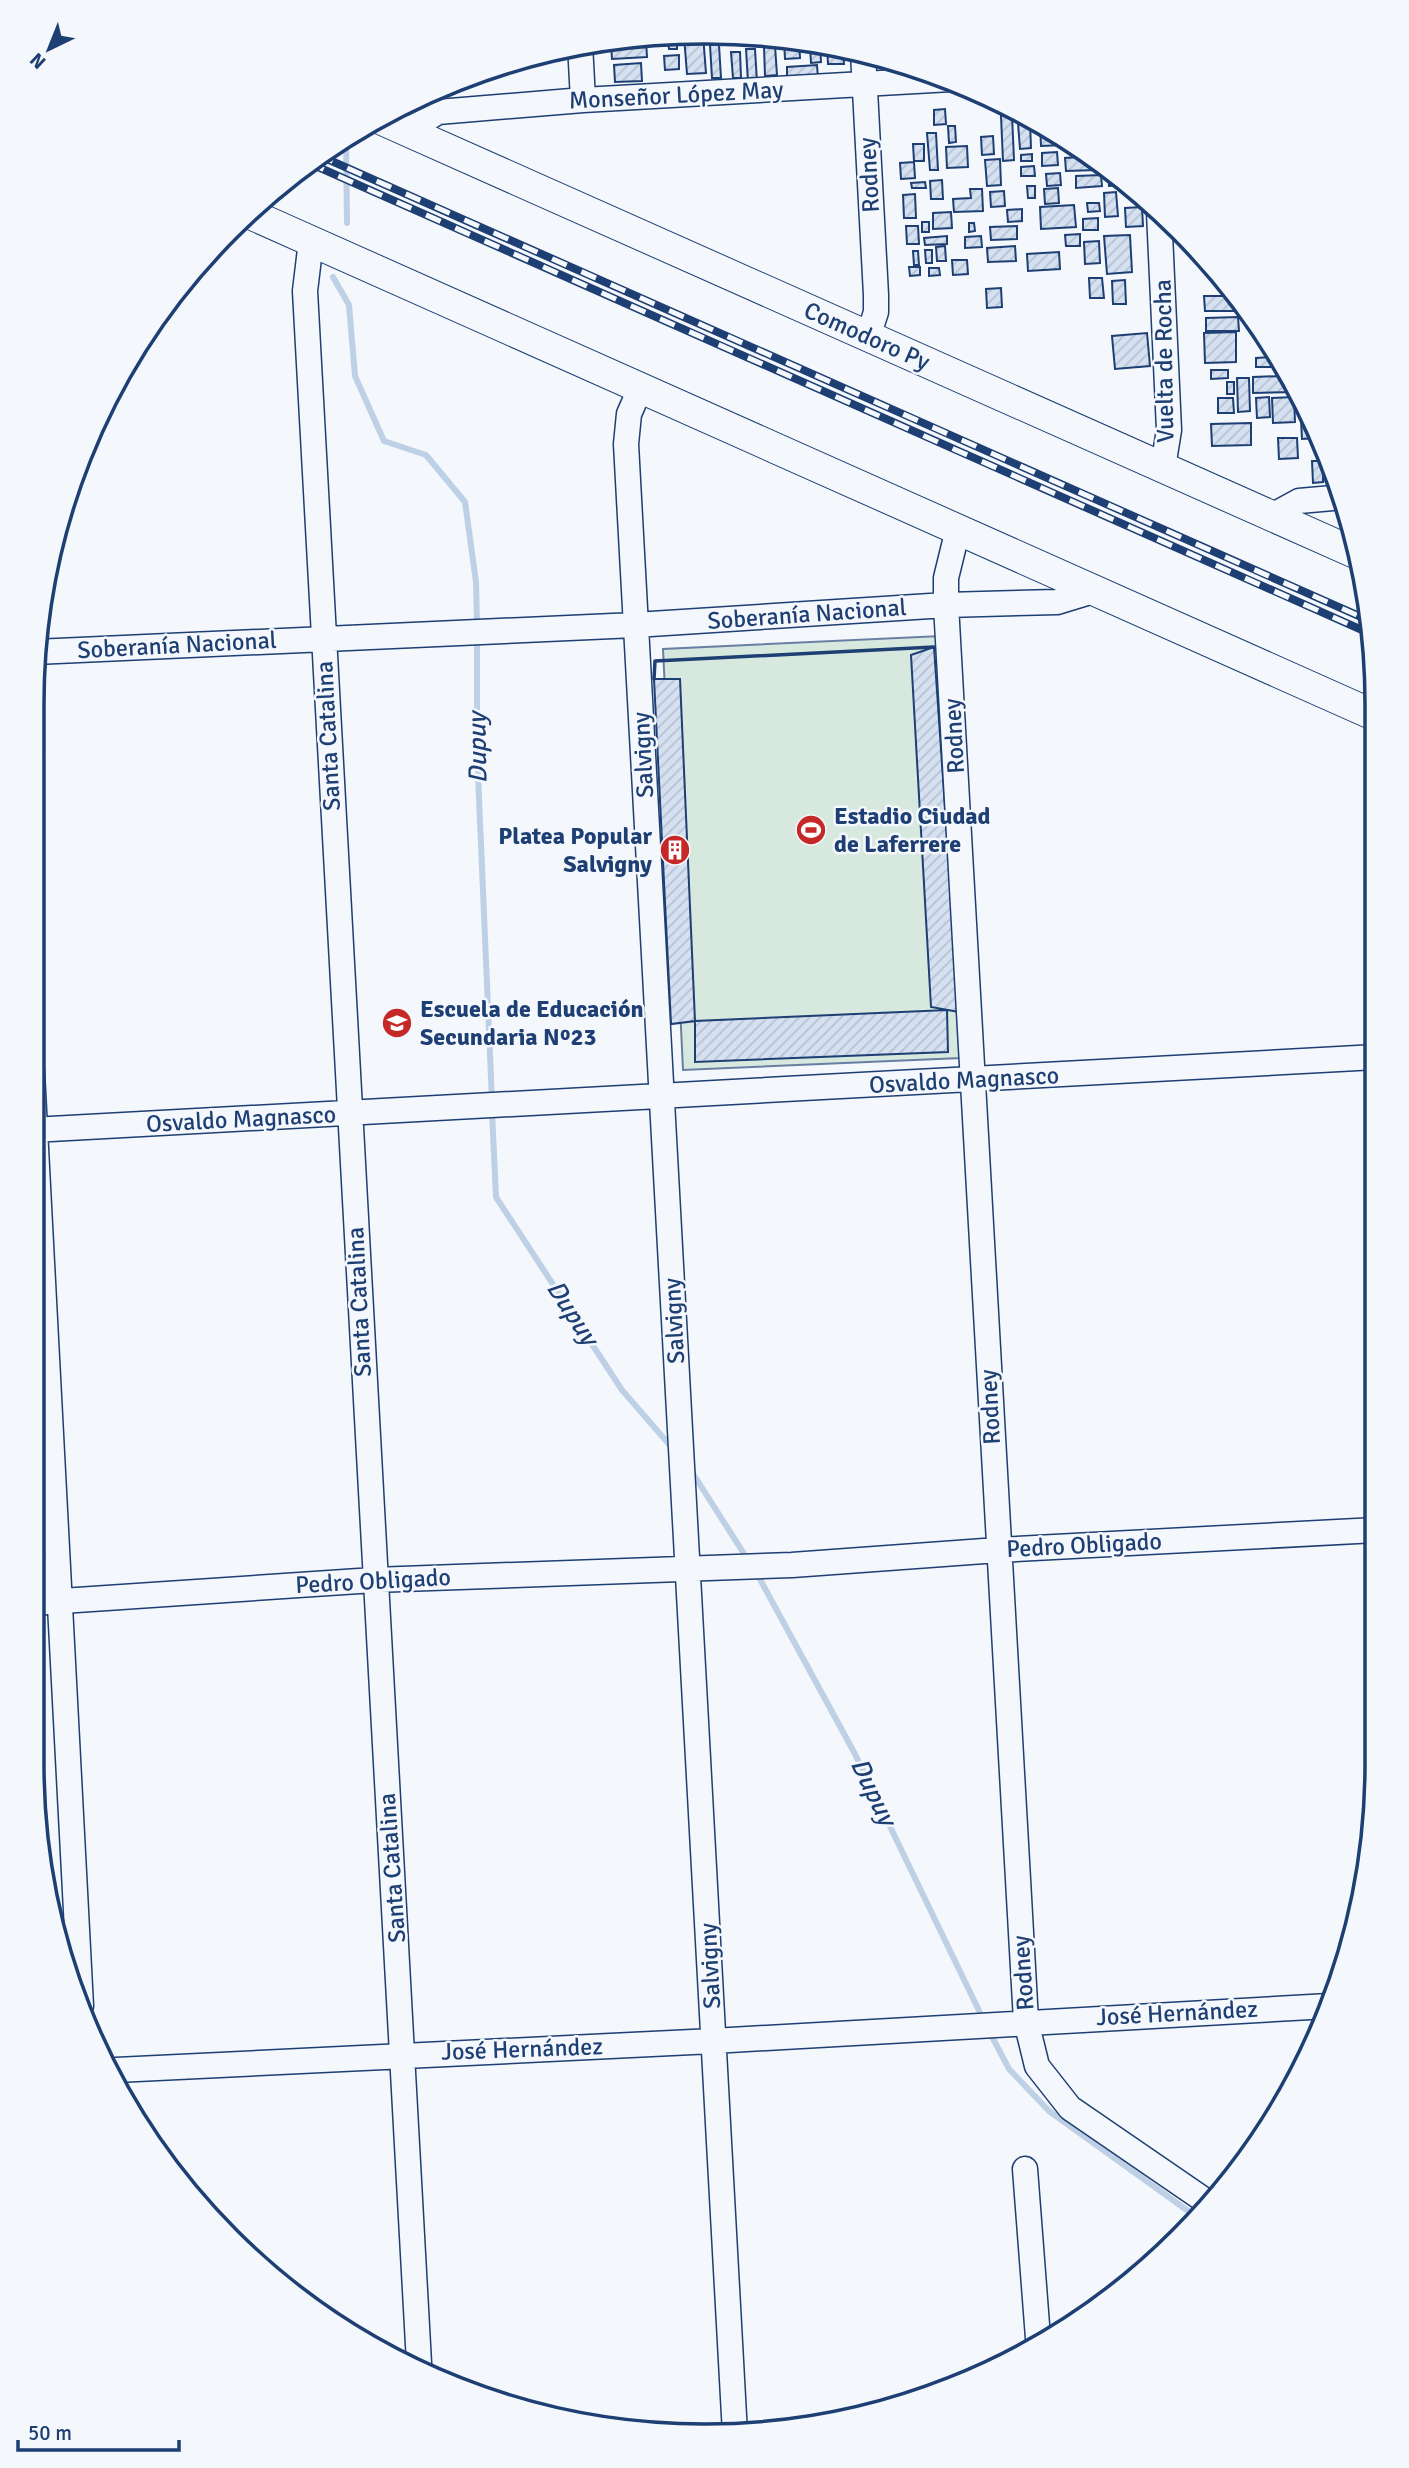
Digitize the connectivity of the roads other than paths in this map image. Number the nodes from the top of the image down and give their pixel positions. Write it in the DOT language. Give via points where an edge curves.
graph roads {
  1 [pos="581,55"];
  2 [pos="863,63"];
  3 [pos="922,81"];
  4 [pos="864,84"];
  5 [pos="583,100"];
  6 [pos="390,124"];
  7 [pos="407,131"];
  8 [pos="258,218"];
  9 [pos="1161,227"];
  10 [pos="311,241"];
  11 [pos="868,337"];
  12 [pos="640,389"];
  13 [pos="1163,467"];
  14 [pos="1332,498"];
  15 [pos="1270,517"];
  16 [pos="958,529"];
  17 [pos="1347,550"];
  18 [pos="1093,591"];
  19 [pos="946,605"];
  20 [pos="635,625"];
  21 [pos="323,637"];
  22 [pos="46,651"];
  23 [pos="1365,711"];
  24 [pos="1365,1058"];
  25 [pos="973,1080"];
  26 [pos="663,1096"];
  27 [pos="350,1113"];
  28 [pos="44,1128"];
  29 [pos="44,1311"];
  30 [pos="1365,1531"];
  31 [pos="998,1549"];
  32 [pos="689,1567"];
  33 [pos="44,1577"];
  34 [pos="374,1580"];
  35 [pos="60,1601"];
  36 [pos="44,1602"];
  37 [pos="80,1977"];
  38 [pos="1319,2007"];
  39 [pos="1026,2021"];
  40 [pos="713,2041"];
  41 [pos="404,2054"];
  42 [pos="119,2070"];
  43 [pos="1025,2169"];
  44 [pos="1202,2198"];
  45 [pos="1038,2334"];
  46 [pos="419,2359"];
  47 [pos="734,2423"];
  1 -- 5 [label="street"];
  2 -- 4 [label="street, Rodney"];
  3 -- 4 [label="street, Monseñor López May"];
  4 -- 5 [label="street, Monseñor López May"];
  4 -- 11 [label="street, Rodney" via="876,295"];
  5 -- 7 [label="street, Monseñor López May" via="438,112"];
  6 -- 7 [label="main road, Comodoro Py"];
  7 -- 11 [label="main road, Comodoro Py"];
  8 -- 10 [label="main road"];
  9 -- 13 [label="street, Vuelta de Rocha" via="1169,430"];
  10 -- 12 [label="main road"];
  10 -- 21 [label="street, Santa Catalina" via="305,291"];
  11 -- 13 [label="main road, Comodoro Py"];
  12 -- 16 [label="main road"];
  12 -- 20 [label="street, Salvigny" via="629,414 626,444"];
  13 -- 15 [label="main road, Comodoro Py"];
  14 -- 15 [label="street" via="1300,501"];
  15 -- 17 [label="main road, Comodoro Py"];
  16 -- 18 [label="main road"];
  16 -- 19 [label="street, Rodney" via="948,565"];
  18 -- 19 [label="street, Soberanía Nacional" via="1056,602"];
  18 -- 23 [label="main road"];
  19 -- 20 [label="street, Soberanía Nacional"];
  19 -- 25 [label="street, Rodney"];
  20 -- 21 [label="street, Soberanía Nacional"];
  20 -- 26 [label="street, Salvigny"];
  21 -- 22 [label="street, Soberanía Nacional"];
  21 -- 27 [label="street, Santa Catalina"];
  24 -- 25 [label="street, Osvaldo Magnasco"];
  25 -- 26 [label="street, Osvaldo Magnasco"];
  25 -- 31 [label="street, Rodney"];
  26 -- 27 [label="street, Osvaldo Magnasco"];
  26 -- 32 [label="street, Salvigny"];
  27 -- 28 [label="street, Osvaldo Magnasco"];
  27 -- 34 [label="street, Santa Catalina"];
  29 -- 35 [label="street"];
  30 -- 31 [label="street, Pedro Obligado"];
  31 -- 32 [label="street, Pedro Obligado" via="792,1565"];
  31 -- 39 [label="street, Rodney"];
  32 -- 34 [label="street, Pedro Obligado"];
  32 -- 40 [label="street, Salvigny"];
  33 -- 35 [label="street"];
  34 -- 35 [label="street, Pedro Obligado"];
  34 -- 41 [label="street, Santa Catalina"];
  35 -- 36 [label="street, Pedro Obligado"];
  35 -- 37 [label="street"];
  38 -- 39 [label="street, José Hernández"];
  39 -- 40 [label="street, José Hernández"];
  39 -- 44 [label="street, Rodney" via="1037,2066 1070,2108"];
  40 -- 41 [label="street, José Hernández"];
  40 -- 47 [label="street, Salvigny"];
  41 -- 42 [label="street, José Hernández"];
  41 -- 46 [label="street, Santa Catalina"];
  43 -- 45 [label="street"];
}
